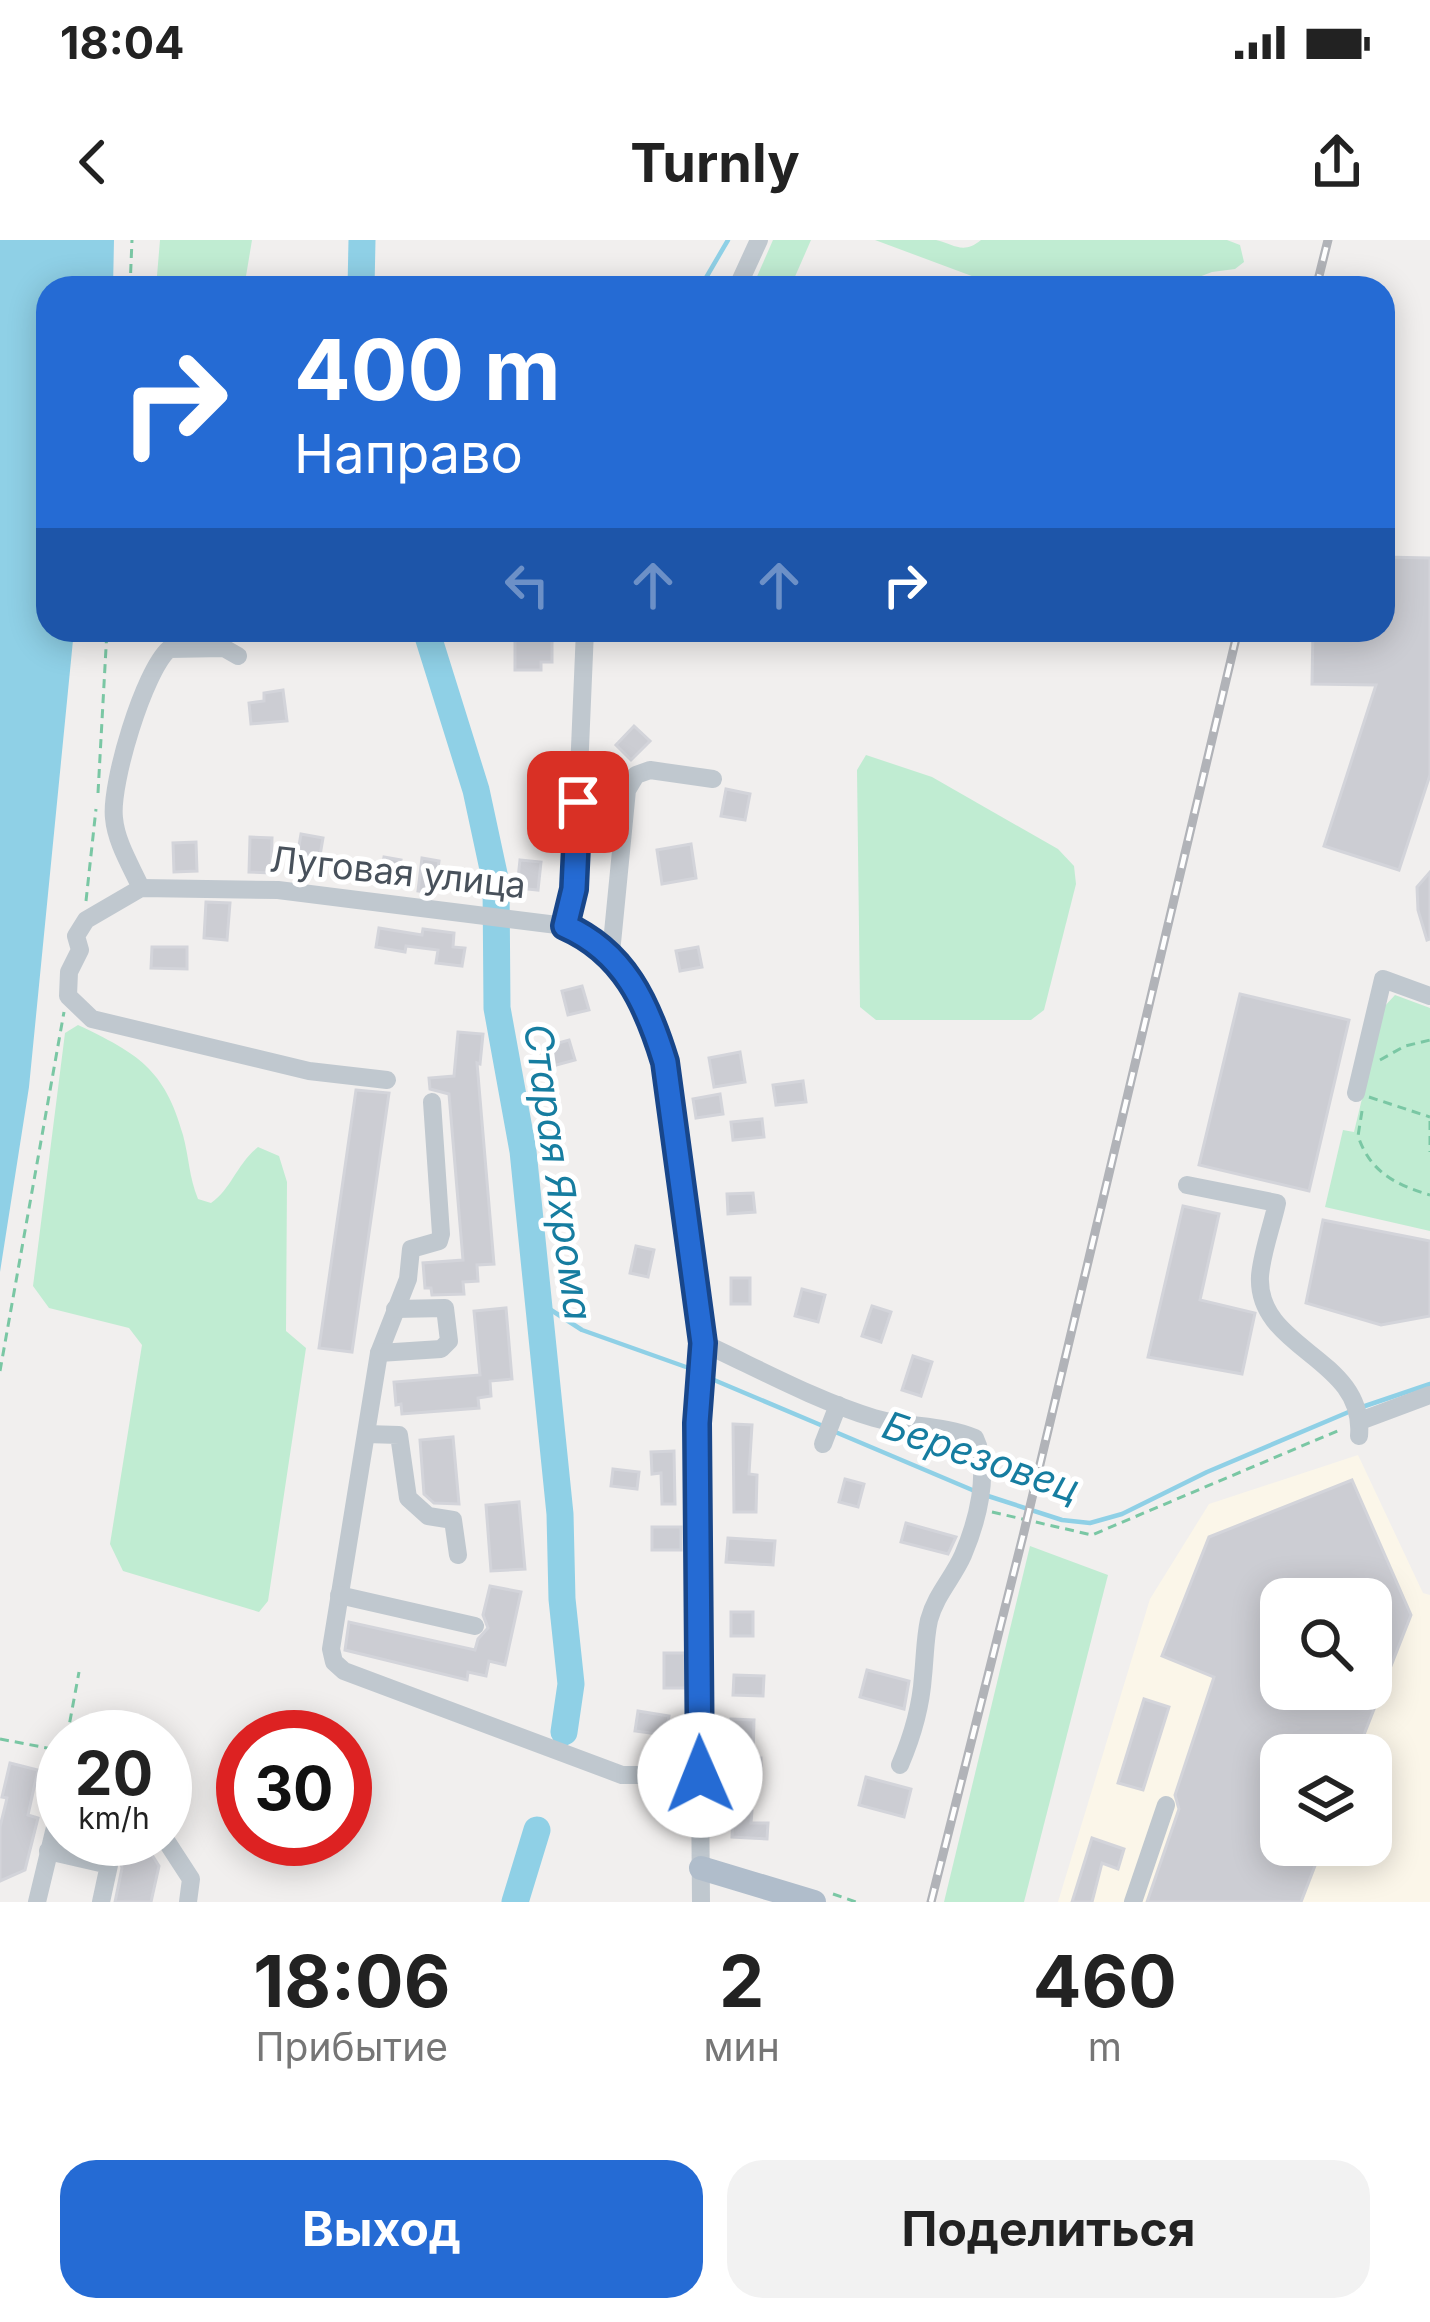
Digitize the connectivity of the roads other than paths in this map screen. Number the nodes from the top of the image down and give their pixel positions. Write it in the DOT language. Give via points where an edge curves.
graph roads {
  1 [pos="759,240"];
  2 [pos="742,276"];
  3 [pos="584,642"];
  4 [pos="238,656"];
  5 [pos="713,779"];
  6 [pos="141,889"];
  7 [pos="565,926"];
  8 [pos="611,953"];
  9 [pos="1430,996"];
  10 [pos="386,1080"];
  11 [pos="1356,1093"];
  12 [pos="432,1102"];
  13 [pos="1187,1185"];
  14 [pos="395,1309"];
  15 [pos="703,1343"];
  16 [pos="379,1353"];
  17 [pos="1430,1396"];
  18 [pos="366,1434"];
  19 [pos="458,1555"];
  20 [pos="339,1595"];
  21 [pos="475,1626"];
  22 [pos="900,1765"];
  23 [pos="700,1775"];
  24 [pos="1166,1805"];
  25 [pos="45,1866"];
  26 [pos="109,1866"];
  27 [pos="183,1866"];
  28 [pos="701,1868"];
  29 [pos="37,1902"];
  30 [pos="101,1902"];
  31 [pos="188,1902"];
  32 [pos="700,1902"];
  33 [pos="814,1902"];
  34 [pos="1133,1902"];
  1 -- 2 [label="street"];
  3 -- 7 [label="street" via="574,889"];
  4 -- 6 [label="street" via="224,648 169,649 146,688 113,813"];
  5 -- 8 [label="street" via="650,770 627,790"];
  6 -- 7 [label="street, Луговая улица" via="278,890"];
  6 -- 10 [label="street" via="109,904 76,937 68,996 92,1019 309,1072"];
  7 -- 8 [label="street, Луговая улица"];
  8 -- 15 [label="street, Луговая улица" via="644,1005 665,1062"];
  9 -- 11 [label="street" via="1383,979"];
  12 -- 14 [label="street" via="441,1234 410,1249"];
  13 -- 17 [label="street" via="1277,1203 1260,1278 1265,1310 1278,1330 1320,1357 1360,1424"];
  14 -- 16 [label="street"];
  14 -- 16 [label="street" via="445,1308 449,1341 441,1349"];
  15 -- 22 [label="street" via="831,1428 880,1420 975,1438 980,1497 963,1555 929,1621"];
  15 -- 23 [label="street, Луговая улица"];
  16 -- 18 [label="street"];
  18 -- 19 [label="street" via="399,1435 408,1498 428,1516 453,1520"];
  18 -- 20 [label="street"];
  20 -- 21 [label="street"];
  20 -- 23 [label="street" via="331,1648 344,1671 622,1775"];
  23 -- 28 [label="street, Луговая улица"];
  24 -- 34 [label="street"];
  25 -- 29 [label="street"];
  26 -- 30 [label="street"];
  27 -- 31 [label="street" via="191,1879"];
  28 -- 32 [label="street, Луговая улица"];
  28 -- 33 [label="main road"];
}
